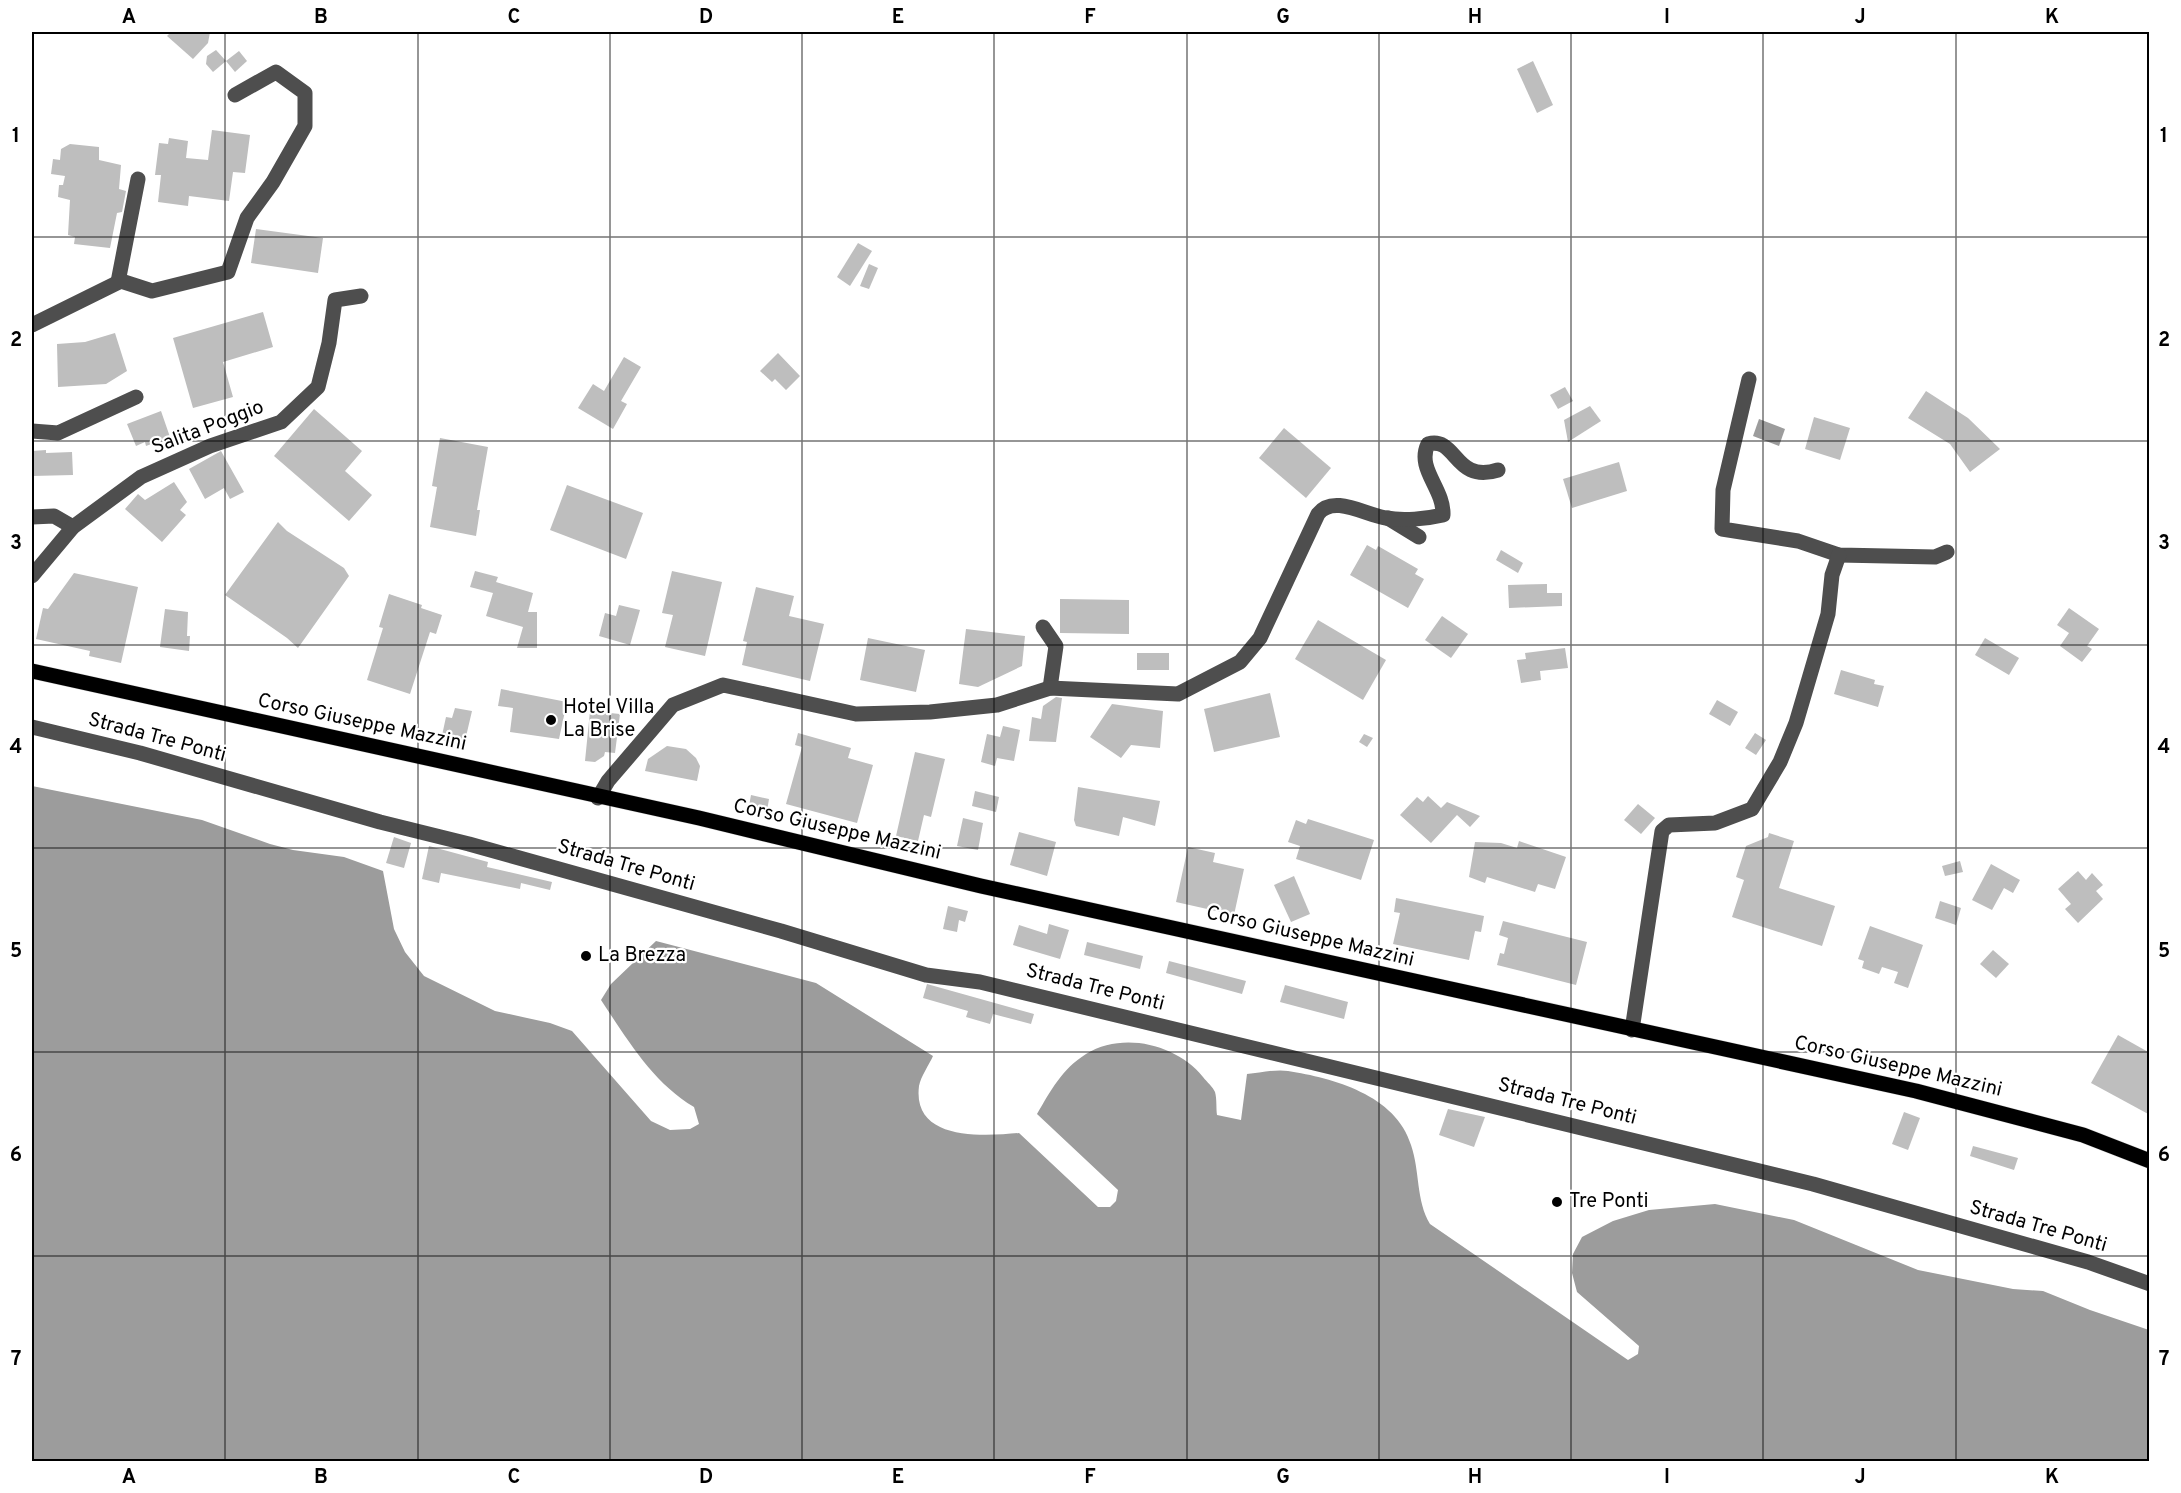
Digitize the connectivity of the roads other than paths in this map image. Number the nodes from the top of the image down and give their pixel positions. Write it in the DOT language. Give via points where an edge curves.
graph roads {
  1 [pos="235,95"];
  2 [pos="138,179"];
  3 [pos="118,282"];
  4 [pos="362,296"];
  5 [pos="32,325"];
  6 [pos="1749,380"];
  7 [pos="136,397"];
  8 [pos="32,431"];
  9 [pos="1498,470"];
  10 [pos="32,517"];
  11 [pos="1388,518"];
  12 [pos="73,527"];
  13 [pos="1419,537"];
  14 [pos="1947,552"];
  15 [pos="1839,555"];
  16 [pos="32,576"];
  17 [pos="1043,627"];
  18 [pos="32,671"];
  19 [pos="1050,688"];
  20 [pos="32,727"];
  21 [pos="598,798"];
  22 [pos="1632,1030"];
  23 [pos="2150,1161"];
  24 [pos="2150,1284"];
  1 -- 3 [label="street" via="276,72 305,93 305,126 247,218 228,272 152,291"];
  2 -- 3 [label="street"];
  3 -- 5 [label="street"];
  4 -- 12 [label="street, Salita Poggio" via="335,300 318,387 281,422 210,446 141,477"];
  6 -- 15 [label="street" via="1723,490 1722,529 1798,541"];
  7 -- 8 [label="street" via="58,432"];
  9 -- 11 [label="street" via="1478,474 1466,469 1440,443 1428,444 1425,466 1443,501 1443,515"];
  10 -- 12 [label="street" via="54,516"];
  11 -- 13 [label="street"];
  11 -- 19 [label="street" via="1337,505 1321,510 1260,638 1240,662 1178,694"];
  12 -- 16 [label="street, Salita Poggio"];
  14 -- 15 [label="street" via="1935,557"];
  15 -- 22 [label="street" via="1832,575 1828,614 1796,723 1780,762 1752,809 1715,823 1669,825 1662,831"];
  17 -- 19 [label="street" via="1056,646"];
  18 -- 21 [label="main road, Corso Giuseppe Mazzini"];
  19 -- 21 [label="street" via="997,705 856,714 723,685 673,705"];
  20 -- 24 [label="street, Strada Tre Ponti" via="140,753 781,930 926,975 980,982 1802,1182 2088,1262"];
  21 -- 22 [label="main road, Corso Giuseppe Mazzini"];
  22 -- 23 [label="main road, Corso Giuseppe Mazzini" via="1972,1104 2084,1135"];
}
